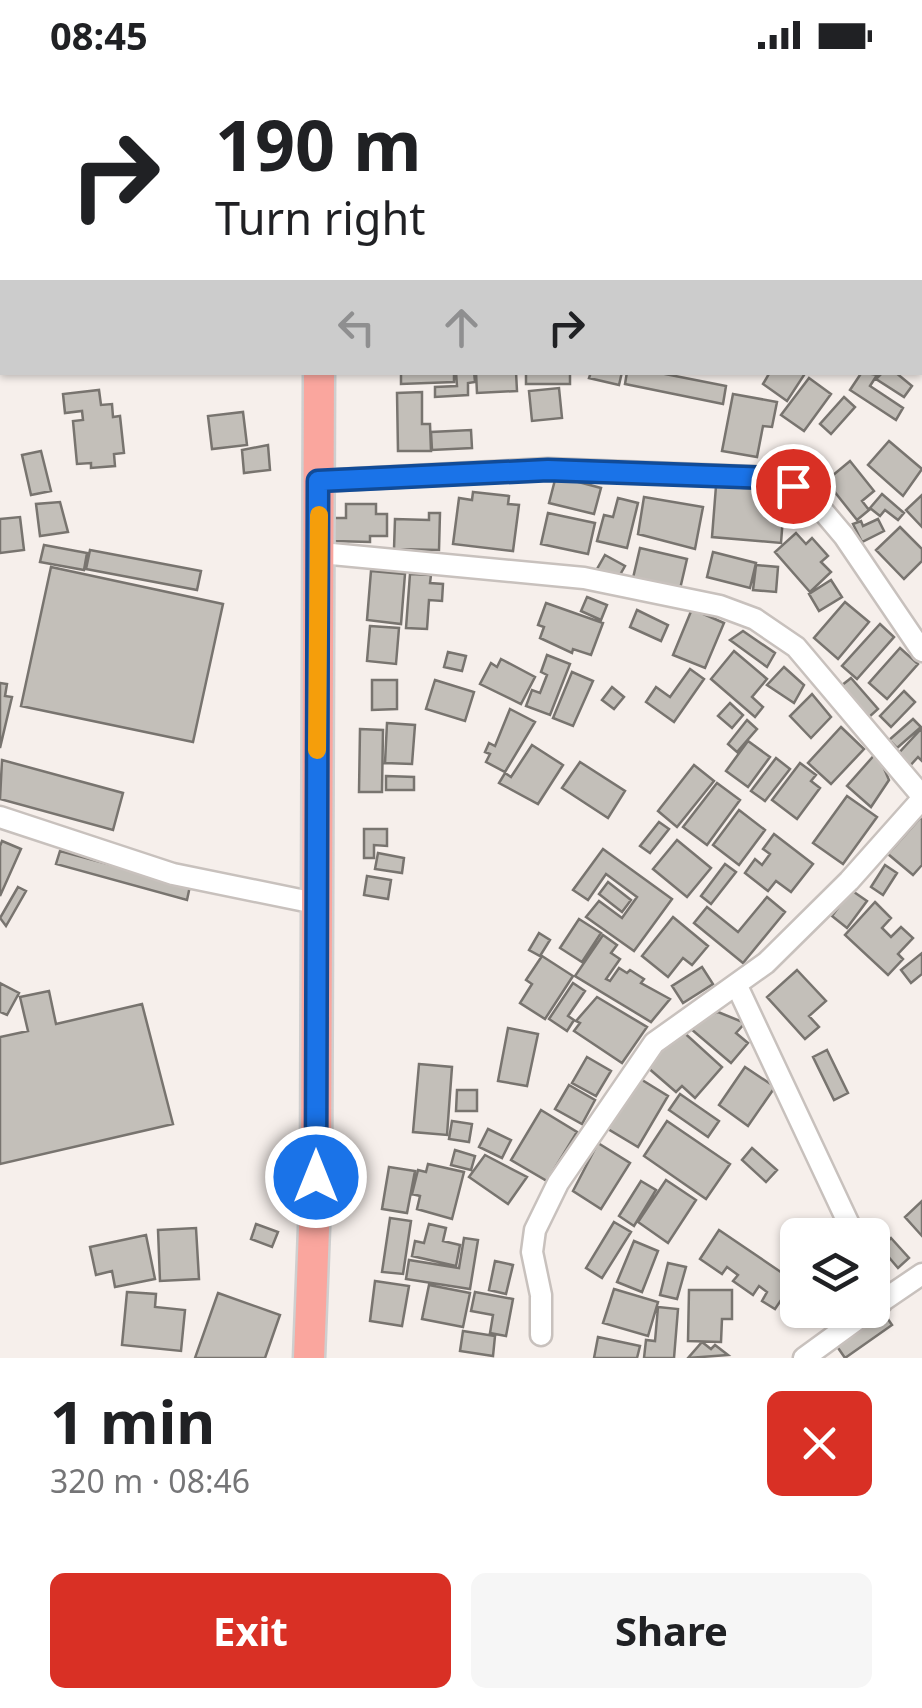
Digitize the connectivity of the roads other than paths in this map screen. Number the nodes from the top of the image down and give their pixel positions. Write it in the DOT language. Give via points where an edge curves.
graph roads {
  1 [pos="319,375"];
  2 [pos="318,481"];
  3 [pos="321,553"];
  4 [pos="922,651"];
  5 [pos="922,798"];
  6 [pos="0,817"];
  7 [pos="314,902"];
  8 [pos="736,986"];
  9 [pos="846,1218"];
  10 [pos="922,1274"];
  11 [pos="890,1296"];
  12 [pos="846,1328"];
  13 [pos="541,1335"];
  14 [pos="309,1358"];
  15 [pos="804,1358"];
  1 -- 2 [label="main road"];
  2 -- 3 [label="main road"];
  2 -- 4 [label="street" via="548,470 774,478 811,497"];
  3 -- 5 [label="street" via="584,578 755,619 796,648"];
  3 -- 7 [label="main road"];
  5 -- 8 [label="street" via="849,882"];
  6 -- 7 [label="street" via="173,874"];
  7 -- 14 [label="main road" via="316,1177"];
  8 -- 9 [label="street"];
  8 -- 13 [label="street" via="654,1043 558,1182 532,1252"];
  10 -- 11 [label="street"];
  12 -- 15 [label="street"];
}
